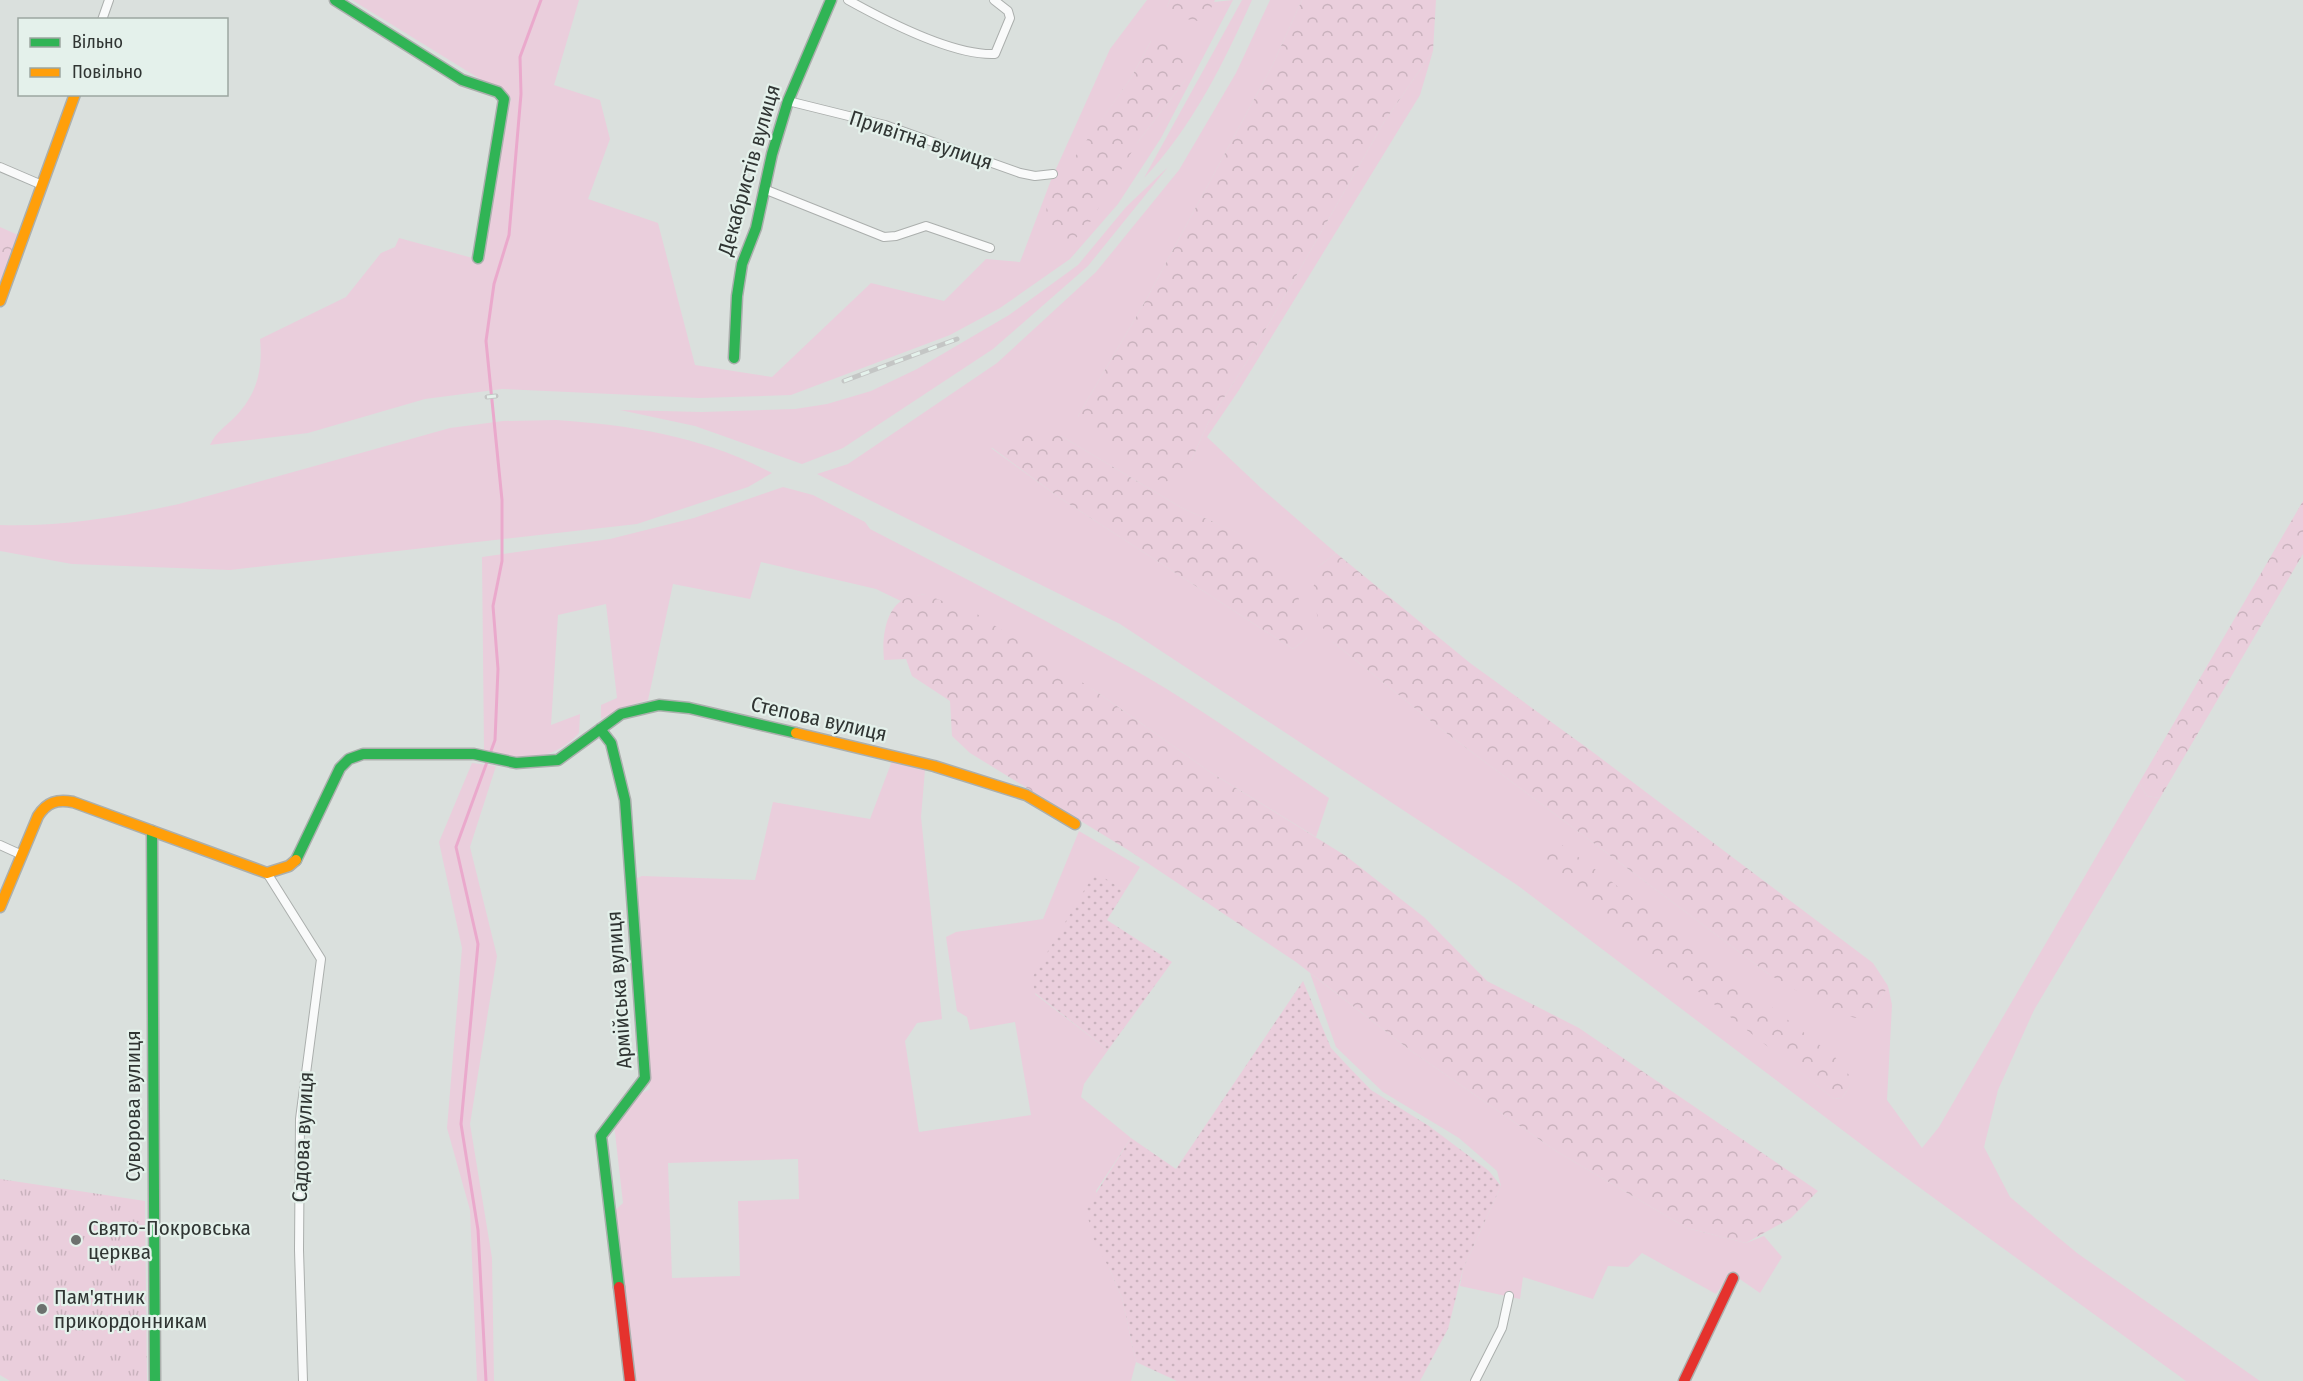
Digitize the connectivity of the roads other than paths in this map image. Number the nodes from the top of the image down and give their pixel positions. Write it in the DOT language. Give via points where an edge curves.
graph roads {
  1 [pos="109,0"];
  2 [pos="335,0"];
  3 [pos="831,0"];
  4 [pos="848,0"];
  5 [pos="994,0"];
  6 [pos="103,18"];
  7 [pos="74,96"];
  8 [pos="788,101"];
  9 [pos="0,167"];
  10 [pos="1053,174"];
  11 [pos="42,185"];
  12 [pos="764,189"];
  13 [pos="990,248"];
  14 [pos="478,258"];
  15 [pos="0,301"];
  16 [pos="734,358"];
  17 [pos="600,729"];
  18 [pos="1075,824"];
  19 [pos="152,831"];
  20 [pos="0,845"];
  21 [pos="22,855"];
  22 [pos="267,873"];
  23 [pos="5,881"];
  24 [pos="0,907"];
  25 [pos="1733,1278"];
  26 [pos="1509,1296"];
  27 [pos="155,1381"];
  28 [pos="303,1381"];
  29 [pos="630,1381"];
  30 [pos="1475,1381"];
  31 [pos="1684,1381"];
  1 -- 6 [label="street"];
  2 -- 14 [label="street" via="462,80 498,92 504,99"];
  3 -- 8 [label="street, Декабристів вулиця"];
  4 -- 5 [label="street" via="908,30 975,52 995,54 1010,18 1008,11"];
  7 -- 11 [label="street"];
  8 -- 10 [label="street, Привітна вулиця" via="885,125 1020,173 1035,177"];
  8 -- 12 [label="street, Декабристів вулиця"];
  9 -- 11 [label="street"];
  11 -- 15 [label="street"];
  12 -- 13 [label="street" via="884,237 926,226"];
  12 -- 16 [label="street, Декабристів вулиця" via="754,236 738,281"];
  17 -- 18 [label="street, Степова вулиця" via="621,714 659,705 689,708 934,766 1026,795"];
  17 -- 22 [label="street, Степова вулиця" via="558,760 516,763 474,754 445,753 363,754 349,759 340,768 299,857 289,866"];
  17 -- 29 [label="street, Армійська вулиця" via="611,743 625,800 645,1078 601,1136"];
  19 -- 21 [label="street" via="73,802 57,800 41,812"];
  19 -- 22 [label="street"];
  19 -- 27 [label="street, Суворова вулиця"];
  20 -- 21 [label="street"];
  21 -- 23 [label="street"];
  22 -- 28 [label="street, Садова вулиця" via="321,959 300,1119"];
  23 -- 24 [label="street"];
  25 -- 31 [label="street"];
  26 -- 30 [label="street" via="1502,1328"];
}
